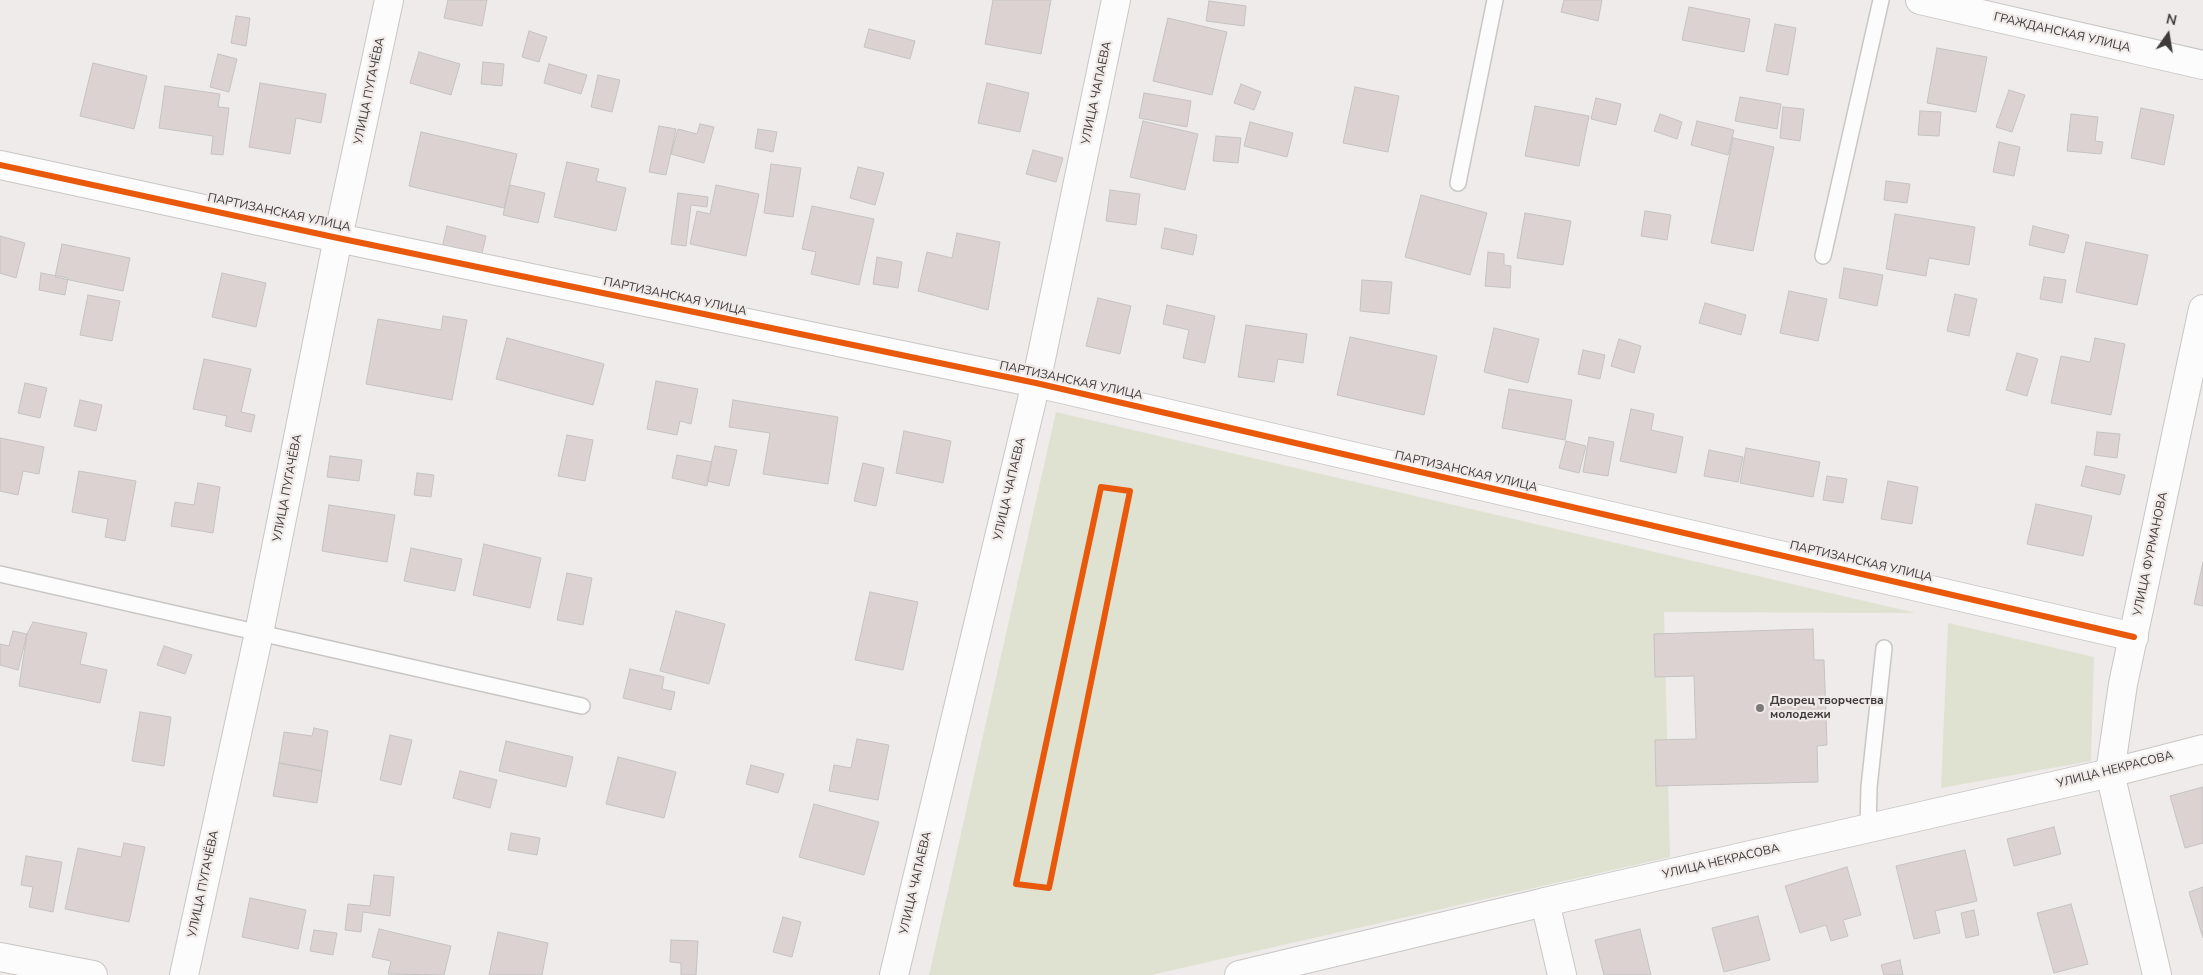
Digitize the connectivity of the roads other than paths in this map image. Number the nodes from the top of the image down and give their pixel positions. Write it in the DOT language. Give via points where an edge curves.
graph roads {
  1 [pos="389,0"];
  2 [pos="1116,0"];
  3 [pos="1495,0"];
  4 [pos="1881,0"];
  5 [pos="1920,0"];
  6 [pos="2203,65"];
  7 [pos="0,165"];
  8 [pos="1458,183"];
  9 [pos="338,238"];
  10 [pos="1823,256"];
  11 [pos="2203,309"];
  12 [pos="1036,383"];
  13 [pos="0,574"];
  14 [pos="259,633"];
  15 [pos="2134,637"];
  16 [pos="1884,648"];
  17 [pos="582,706"];
  18 [pos="2203,749"];
  19 [pos="2110,772"];
  20 [pos="1868,828"];
  21 [pos="1545,902"];
  22 [pos="0,957"];
  23 [pos="93,975"];
  24 [pos="184,975"];
  25 [pos="894,975"];
  26 [pos="1239,975"];
  27 [pos="1562,975"];
  28 [pos="2157,975"];
  1 -- 9 [label="street, УЛИЦА ПУГАЧЁВА"];
  2 -- 12 [label="street, УЛИЦА ЧАПАЕВА"];
  3 -- 8 [label="lane"];
  4 -- 10 [label="lane"];
  5 -- 6 [label="street, ГРАЖДАНСКАЯ УЛИЦА"];
  7 -- 9 [label="street, ПАРТИЗАНСКАЯ УЛИЦА"];
  9 -- 12 [label="street, ПАРТИЗАНСКАЯ УЛИЦА"];
  9 -- 14 [label="street, УЛИЦА ПУГАЧЁВА"];
  11 -- 15 [label="street, УЛИЦА ФУРМАНОВА"];
  12 -- 15 [label="street, ПАРТИЗАНСКАЯ УЛИЦА"];
  12 -- 25 [label="street, УЛИЦА ЧАПАЕВА"];
  13 -- 14 [label="lane"];
  14 -- 17 [label="lane"];
  14 -- 24 [label="street, УЛИЦА ПУГАЧЁВА"];
  15 -- 19 [label="street, УЛИЦА ФУРМАНОВА"];
  16 -- 20 [label="lane" via="1869,787"];
  18 -- 19 [label="street, УЛИЦА НЕКРАСОВА"];
  19 -- 20 [label="street, УЛИЦА НЕКРАСОВА"];
  19 -- 28 [label="street, УЛИЦА ФУРМАНОВА"];
  20 -- 21 [label="street, УЛИЦА НЕКРАСОВА"];
  21 -- 26 [label="street, УЛИЦА НЕКРАСОВА"];
  21 -- 27 [label="street"];
  22 -- 23 [label="street"];
}
